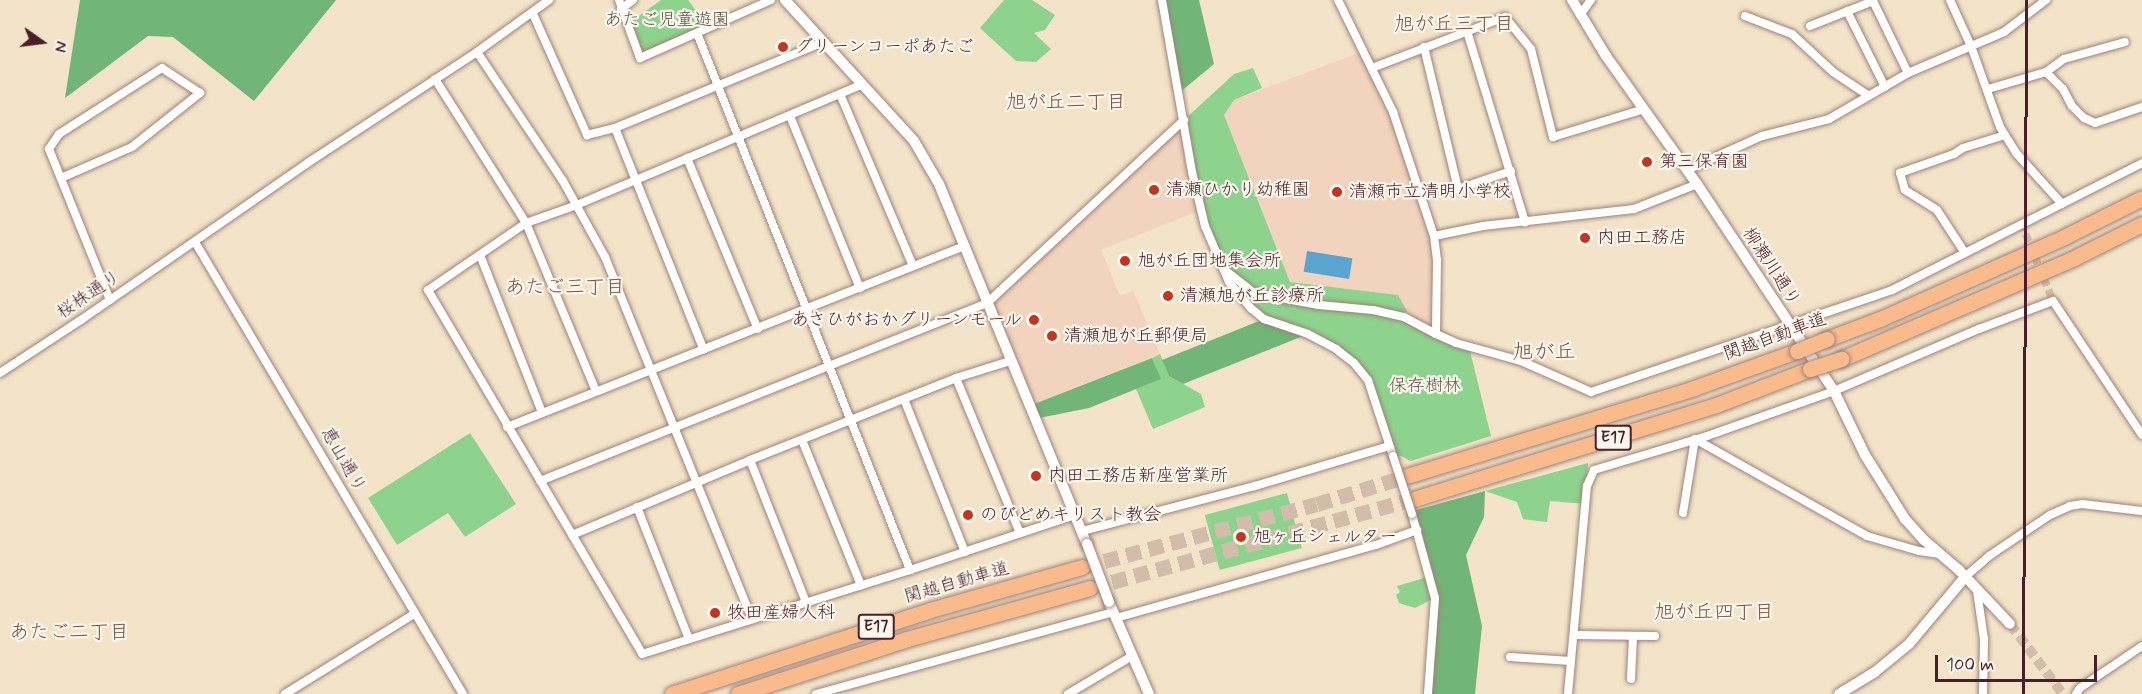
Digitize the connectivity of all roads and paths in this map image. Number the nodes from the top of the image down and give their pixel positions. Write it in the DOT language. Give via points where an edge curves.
graph roads {
  1 [pos="549,0"];
  2 [pos="633,0"];
  3 [pos="771,0"];
  4 [pos="785,0"];
  5 [pos="1162,0"];
  6 [pos="1338,0"];
  7 [pos="1572,0"];
  8 [pos="1591,0"];
  9 [pos="1950,0"];
  10 [pos="2046,0"];
  11 [pos="620,5"];
  12 [pos="1847,11"];
  13 [pos="533,14"];
  14 [pos="1580,15"];
  15 [pos="1745,16"];
  16 [pos="1810,26"];
  17 [pos="1467,31"];
  18 [pos="697,33"];
  19 [pos="824,42"];
  20 [pos="2125,42"];
  21 [pos="1971,46"];
  22 [pos="1424,47"];
  23 [pos="477,52"];
  24 [pos="1372,68"];
  25 [pos="2046,72"];
  26 [pos="1908,73"];
  27 [pos="435,79"];
  28 [pos="863,84"];
  29 [pos="718,86"];
  30 [pos="1885,87"];
  31 [pos="1988,89"];
  32 [pos="840,94"];
  33 [pos="1869,96"];
  34 [pos="2142,107"];
  35 [pos="1644,109"];
  36 [pos="790,116"];
  37 [pos="1184,120"];
  38 [pos="615,128"];
  39 [pos="2005,135"];
  40 [pos="739,137"];
  41 [pos="687,158"];
  42 [pos="2142,163"];
  43 [pos="1687,170"];
  44 [pos="1512,171"];
  45 [pos="61,178"];
  46 [pos="634,179"];
  47 [pos="1696,184"];
  48 [pos="2142,198"];
  49 [pos="2062,204"];
  50 [pos="577,205"];
  51 [pos="1525,222"];
  52 [pos="526,223"];
  53 [pos="2142,224"];
  54 [pos="1434,236"];
  55 [pos="195,242"];
  56 [pos="965,246"];
  57 [pos="1965,254"];
  58 [pos="480,255"];
  59 [pos="913,266"];
  60 [pos="1222,268"];
  61 [pos="860,288"];
  62 [pos="110,300"];
  63 [pos="987,303"];
  64 [pos="807,310"];
  65 [pos="1790,326"];
  66 [pos="758,329"];
  67 [pos="1436,334"];
  68 [pos="704,350"];
  69 [pos="1010,360"];
  70 [pos="829,367"];
  71 [pos="651,369"];
  72 [pos="0,373"];
  73 [pos="956,378"];
  74 [pos="596,391"];
  75 [pos="1834,391"];
  76 [pos="904,399"];
  77 [pos="542,412"];
  78 [pos="852,419"];
  79 [pos="673,426"];
  80 [pos="507,427"];
  81 [pos="2142,435"];
  82 [pos="1695,439"];
  83 [pos="802,440"];
  84 [pos="1389,446"];
  85 [pos="750,460"];
  86 [pos="1407,476"];
  87 [pos="540,481"];
  88 [pos="696,482"];
  89 [pos="1414,498"];
  90 [pos="637,507"];
  91 [pos="2142,511"];
  92 [pos="1683,513"];
  93 [pos="1075,515"];
  94 [pos="1417,530"];
  95 [pos="1082,531"];
  96 [pos="1020,533"];
  97 [pos="572,535"];
  98 [pos="964,552"];
  99 [pos="1941,554"];
  100 [pos="1082,567"];
  101 [pos="910,570"];
  102 [pos="1965,577"];
  103 [pos="861,585"];
  104 [pos="1090,588"];
  105 [pos="1977,591"];
  106 [pos="806,602"];
  107 [pos="1113,610"];
  108 [pos="414,614"];
  109 [pos="752,619"];
  110 [pos="2010,624"];
  111 [pos="1575,635"];
  112 [pos="1633,636"];
  113 [pos="1655,636"];
  114 [pos="689,639"];
  115 [pos="2142,646"];
  116 [pos="1132,656"];
  117 [pos="1510,657"];
  118 [pos="1571,661"];
  119 [pos="1631,679"];
  120 [pos="285,694"];
  121 [pos="463,694"];
  122 [pos="672,694"];
  123 [pos="738,694"];
  124 [pos="816,694"];
  125 [pos="1068,694"];
  126 [pos="1149,694"];
  127 [pos="1428,694"];
  128 [pos="1568,694"];
  129 [pos="1839,694"];
  130 [pos="1983,694"];
  131 [pos="2076,694"];
  1 -- 13 [label="street, 桜株通り"];
  2 -- 11 [label="street"];
  3 -- 18 [label="street"];
  4 -- 19 [label="street"];
  5 -- 37 [label="street"];
  6 -- 24 [label="street"];
  7 -- 14 [label="street, 柳瀬川通り"];
  8 -- 14 [label="street"];
  9 -- 21 [label="street"];
  10 -- 21 [label="street" via="2004,32"];
  11 -- 18 [label="street" via="640,58"];
  12 -- 16 [label="street"];
  12 -- 26 [label="street" via="1873,1"];
  12 -- 30 [label="street"];
  13 -- 23 [label="street, 桜株通り"];
  13 -- 38 [label="street" via="587,135"];
  14 -- 35 [label="street, 柳瀬川通り"];
  15 -- 33 [label="street" via="1792,34 1833,72"];
  17 -- 22 [label="street"];
  17 -- 35 [label="street" via="1505,17 1531,49 1553,137"];
  17 -- 44 [label="street"];
  18 -- 29 [label="street"];
  19 -- 28 [label="street"];
  19 -- 29 [label="street"];
  20 -- 25 [label="street" via="2064,59"];
  21 -- 26 [label="street"];
  21 -- 31 [label="street"];
  22 -- 24 [label="street"];
  22 -- 44 [label="street" via="1458,189"];
  23 -- 27 [label="street, 桜株通り"];
  23 -- 50 [label="street"];
  24 -- 54 [label="street" via="1393,112"];
  25 -- 31 [label="street"];
  25 -- 34 [label="street" via="2063,89 2072,106 2095,123"];
  26 -- 30 [label="street"];
  27 -- 52 [label="street"];
  27 -- 55 [label="street, 桜株通り"];
  28 -- 32 [label="street"];
  28 -- 56 [label="street" via="914,141 939,184"];
  29 -- 38 [label="street"];
  29 -- 40 [label="street"];
  30 -- 33 [label="street"];
  31 -- 39 [label="street"];
  32 -- 36 [label="street"];
  32 -- 59 [label="street"];
  33 -- 43 [label="street" via="1829,119 1762,136"];
  35 -- 43 [label="street, 柳瀬川通り"];
  36 -- 40 [label="street"];
  36 -- 61 [label="street"];
  37 -- 60 [label="street" via="1203,218"];
  37 -- 63 [label="street"];
  38 -- 46 [label="street"];
  39 -- 49 [label="street"];
  39 -- 57 [label="street" via="1900,173 1905,190 1937,210"];
  40 -- 41 [label="street"];
  40 -- 64 [label="street"];
  41 -- 46 [label="street"];
  41 -- 66 [label="street"];
  42 -- 49 [label="street"];
  43 -- 47 [label="street, 柳瀬川通り"];
  44 -- 51 [label="street"];
  45 -- 45 [label="street" via="49,149 59,134 162,68 200,93 132,147"];
  45 -- 62 [label="street"];
  46 -- 50 [label="street"];
  46 -- 68 [label="street"];
  47 -- 51 [label="street" via="1634,209"];
  47 -- 65 [label="street, 柳瀬川通り"];
  48 -- 86 [label="highway, 関越自動車道 / E17, bridge" via="1880,319 1797,351 1694,388"];
  49 -- 57 [label="street"];
  50 -- 52 [label="street"];
  50 -- 71 [label="street" via="605,257"];
  51 -- 54 [label="street"];
  52 -- 58 [label="street"];
  52 -- 74 [label="street"];
  53 -- 89 [label="highway, E17, bridge" via="2074,258 1840,359 1716,405"];
  54 -- 67 [label="street"];
  55 -- 62 [label="street, 桜株通り"];
  55 -- 108 [label="street, 恵山通り"];
  56 -- 59 [label="street"];
  56 -- 63 [label="street"];
  57 -- 65 [label="street" via="1892,291"];
  58 -- 77 [label="street"];
  58 -- 80 [label="street" via="428,290"];
  59 -- 61 [label="street"];
  60 -- 67 [label="street" via="1254,293 1373,310 1404,317"];
  60 -- 84 [label="street" via="1236,292 1264,319 1308,334 1354,363 1368,380"];
  61 -- 64 [label="street"];
  62 -- 72 [label="street, 桜株通り"];
  63 -- 69 [label="street"];
  63 -- 70 [label="street"];
  64 -- 66 [label="street"];
  64 -- 70 [label="street"];
  65 -- 67 [label="street" via="1591,392 1521,361"];
  65 -- 75 [label="street, 柳瀬川通り"];
  66 -- 68 [label="street"];
  68 -- 71 [label="street"];
  69 -- 73 [label="street"];
  69 -- 93 [label="street"];
  70 -- 78 [label="street"];
  70 -- 79 [label="street"];
  71 -- 74 [label="street"];
  71 -- 79 [label="street"];
  73 -- 76 [label="street"];
  73 -- 96 [label="street"];
  74 -- 77 [label="street"];
  75 -- 81 [label="street" via="2053,301"];
  75 -- 82 [label="street"];
  75 -- 99 [label="street, 柳瀬川通り" via="1865,455 1905,519"];
  76 -- 78 [label="street"];
  76 -- 98 [label="street"];
  77 -- 80 [label="street"];
  78 -- 83 [label="street"];
  78 -- 101 [label="street"];
  79 -- 87 [label="street"];
  79 -- 88 [label="street"];
  80 -- 87 [label="street"];
  82 -- 92 [label="street"];
  82 -- 99 [label="street" via="1867,536"];
  82 -- 111 [label="street" via="1594,470 1587,486"];
  83 -- 85 [label="street"];
  83 -- 103 [label="street"];
  84 -- 94 [label="street, bridge"];
  84 -- 95 [label="street"];
  85 -- 88 [label="street"];
  85 -- 106 [label="street"];
  87 -- 97 [label="street"];
  88 -- 90 [label="street"];
  88 -- 109 [label="street"];
  90 -- 97 [label="street"];
  90 -- 114 [label="street"];
  91 -- 102 [label="street" via="2070,506 1989,556"];
  93 -- 95 [label="street"];
  93 -- 96 [label="street"];
  94 -- 107 [label="street" via="1376,545"];
  94 -- 127 [label="street" via="1435,598"];
  95 -- 107 [label="street, bridge"];
  96 -- 98 [label="street"];
  97 -- 114 [label="street" via="642,654"];
  98 -- 101 [label="street"];
  99 -- 102 [label="street, 柳瀬川通り"];
  100 -- 122 [label="highway, 関越自動車道 / E17" via="930,610"];
  101 -- 103 [label="street"];
  102 -- 105 [label="street, 柳瀬川通り"];
  102 -- 129 [label="street" via="1909,644 1875,672"];
  103 -- 106 [label="street"];
  104 -- 123 [label="highway, E17" via="907,639"];
  105 -- 110 [label="street, 柳瀬川通り"];
  105 -- 130 [label="street" via="1984,639"];
  106 -- 109 [label="street"];
  107 -- 116 [label="street"];
  107 -- 124 [label="street"];
  108 -- 120 [label="street"];
  108 -- 121 [label="street, 恵山通り"];
  109 -- 114 [label="street"];
  111 -- 112 [label="street"];
  111 -- 118 [label="street"];
  112 -- 113 [label="street"];
  112 -- 119 [label="street"];
  115 -- 131 [label="street"];
  116 -- 125 [label="street"];
  116 -- 126 [label="street"];
  117 -- 118 [label="street"];
  118 -- 128 [label="street"];
}
